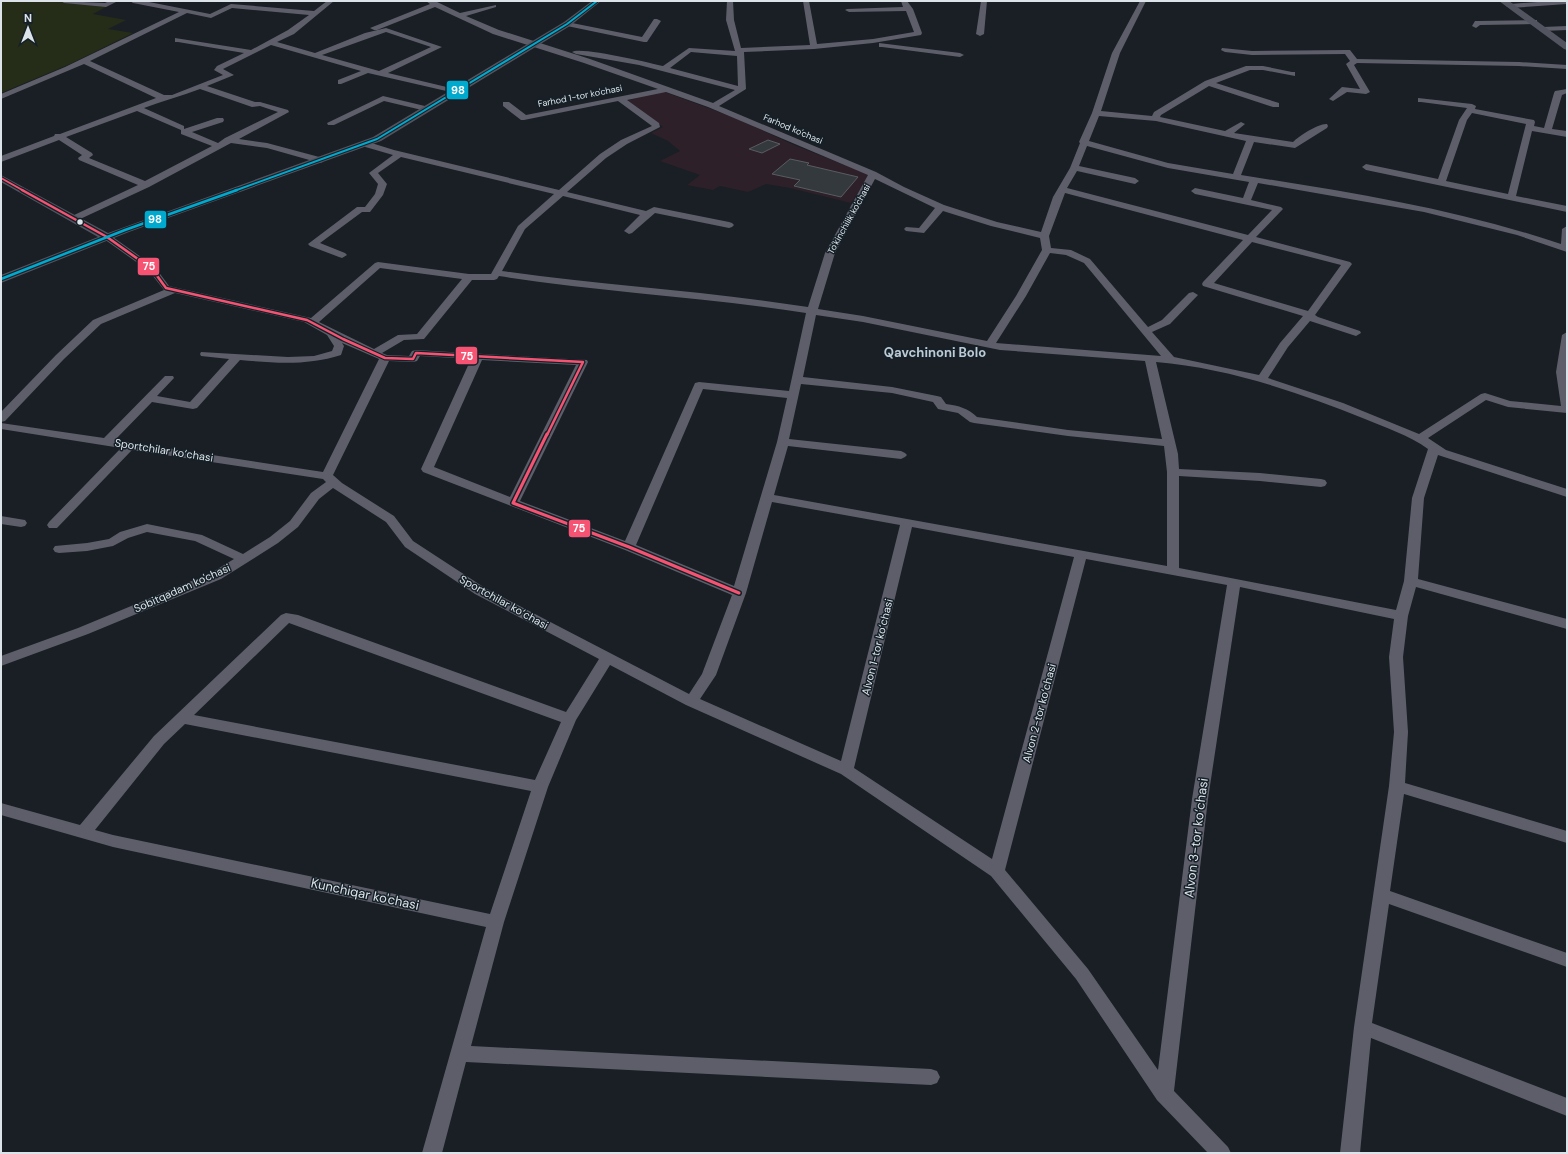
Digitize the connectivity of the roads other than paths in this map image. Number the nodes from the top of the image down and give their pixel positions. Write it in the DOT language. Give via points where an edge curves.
graph roads {
  1 [pos="64,1"];
  2 [pos="115,1"];
  3 [pos="133,1"];
  4 [pos="170,1"];
  5 [pos="331,1"];
  6 [pos="597,1"];
  7 [pos="730,1"];
  8 [pos="806,1"];
  9 [pos="904,1"];
  10 [pos="984,1"];
  11 [pos="1143,1"];
  12 [pos="1567,2"];
  13 [pos="432,3"];
  14 [pos="1506,3"];
  15 [pos="160,5"];
  16 [pos="494,6"];
  17 [pos="909,9"];
  18 [pos="849,10"];
  19 [pos="186,11"];
  20 [pos="316,12"];
  21 [pos="460,15"];
  22 [pos="657,21"];
  23 [pos="1534,22"];
  24 [pos="567,24"];
  25 [pos="1476,26"];
  26 [pos="1567,28"];
  27 [pos="1543,29"];
  28 [pos="368,30"];
  29 [pos="980,34"];
  30 [pos="178,40"];
  31 [pos="873,41"];
  32 [pos="272,43"];
  33 [pos="532,45"];
  34 [pos="814,46"];
  35 [pos="1567,47"];
  36 [pos="1225,50"];
  37 [pos="252,52"];
  38 [pos="740,52"];
  39 [pos="558,53"];
  40 [pos="316,55"];
  41 [pos="960,55"];
  42 [pos="83,61"];
  43 [pos="1354,61"];
  44 [pos="1567,67"];
  45 [pos="370,70"];
  46 [pos="662,70"];
  47 [pos="380,74"];
  48 [pos="1292,74"];
  49 [pos="341,82"];
  50 [pos="1208,83"];
  51 [pos="201,87"];
  52 [pos="742,89"];
  53 [pos="664,90"];
  54 [pos="455,91"];
  55 [pos="1567,91"];
  56 [pos="1,97"];
  57 [pos="163,98"];
  58 [pos="619,98"];
  59 [pos="1332,99"];
  60 [pos="1421,100"];
  61 [pos="506,104"];
  62 [pos="1276,105"];
  63 [pos="713,106"];
  64 [pos="136,107"];
  65 [pos="426,109"];
  66 [pos="1470,110"];
  67 [pos="1096,113"];
  68 [pos="1156,119"];
  69 [pos="220,120"];
  70 [pos="330,123"];
  71 [pos="1241,124"];
  72 [pos="1324,126"];
  73 [pos="181,128"];
  74 [pos="1529,128"];
  75 [pos="1547,131"];
  76 [pos="1227,134"];
  77 [pos="1567,134"];
  78 [pos="58,136"];
  79 [pos="1250,139"];
  80 [pos="228,140"];
  81 [pos="1083,142"];
  82 [pos="365,144"];
  83 [pos="218,146"];
  84 [pos="400,154"];
  85 [pos="1,158"];
  86 [pos="320,160"];
  87 [pos="1366,167"];
  88 [pos="1074,168"];
  89 [pos="873,174"];
  90 [pos="1236,177"];
  91 [pos="1,178"];
  92 [pos="1254,180"];
  93 [pos="1134,181"];
  94 [pos="1441,183"];
  95 [pos="146,185"];
  96 [pos="1063,190"];
  97 [pos="1195,191"];
  98 [pos="561,193"];
  99 [pos="1511,198"];
  100 [pos="1246,201"];
  101 [pos="941,207"];
  102 [pos="1567,209"];
  103 [pos="647,214"];
  104 [pos="75,218"];
  105 [pos="729,225"];
  106 [pos="909,229"];
  107 [pos="1567,229"];
  108 [pos="629,231"];
  109 [pos="1044,236"];
  110 [pos="107,237"];
  111 [pos="1251,239"];
  112 [pos="1566,248"];
  113 [pos="1047,250"];
  114 [pos="342,254"];
  115 [pos="498,273"];
  116 [pos="469,277"];
  117 [pos="2,278"];
  118 [pos="174,290"];
  119 [pos="1192,295"];
  120 [pos="812,311"];
  121 [pos="1310,314"];
  122 [pos="312,323"];
  123 [pos="1147,331"];
  124 [pos="331,333"];
  125 [pos="1356,334"];
  126 [pos="1567,335"];
  127 [pos="990,345"];
  128 [pos="374,353"];
  129 [pos="205,354"];
  130 [pos="478,356"];
  131 [pos="237,357"];
  132 [pos="385,358"];
  133 [pos="1150,359"];
  134 [pos="1170,360"];
  135 [pos="168,378"];
  136 [pos="1262,379"];
  137 [pos="797,380"];
  138 [pos="793,395"];
  139 [pos="149,398"];
  140 [pos="1,419"];
  141 [pos="1,426"];
  142 [pos="1420,438"];
  143 [pos="107,442"];
  144 [pos="783,442"];
  145 [pos="1169,443"];
  146 [pos="130,445"];
  147 [pos="1434,448"];
  148 [pos="901,455"];
  149 [pos="1173,472"];
  150 [pos="330,479"];
  151 [pos="1321,483"];
  152 [pos="1567,493"];
  153 [pos="766,497"];
  154 [pos="513,503"];
  155 [pos="1,520"];
  156 [pos="21,523"];
  157 [pos="907,523"];
  158 [pos="53,525"];
  159 [pos="629,547"];
  160 [pos="58,549"];
  161 [pos="1081,555"];
  162 [pos="244,559"];
  163 [pos="1173,571"];
  164 [pos="1411,581"];
  165 [pos="1234,582"];
  166 [pos="739,593"];
  167 [pos="1401,616"];
  168 [pos="1567,624"];
  169 [pos="608,657"];
  170 [pos="1,661"];
  171 [pos="691,701"];
  172 [pos="182,718"];
  173 [pos="569,719"];
  174 [pos="846,770"];
  175 [pos="1397,786"];
  176 [pos="540,787"];
  177 [pos="1,809"];
  178 [pos="83,832"];
  179 [pos="1567,838"];
  180 [pos="997,871"];
  181 [pos="1381,895"];
  182 [pos="496,922"];
  183 [pos="1567,960"];
  184 [pos="1363,1027"];
  185 [pos="460,1054"];
  186 [pos="931,1077"];
  187 [pos="1164,1094"];
  188 [pos="1567,1107"];
  189 [pos="432,1153"];
  190 [pos="1221,1153"];
  191 [pos="1350,1153"];
  1 -- 2 [label="street" via="106,5"];
  3 -- 15 [label="street"];
  4 -- 15 [label="street"];
  5 -- 20 [label="street"];
  6 -- 24 [label="main road"];
  7 -- 38 [label="street" via="730,20"];
  8 -- 34 [label="street"];
  9 -- 17 [label="street"];
  10 -- 29 [label="street"];
  11 -- 67 [label="street" via="1116,53"];
  12 -- 14 [label="street"];
  13 -- 21 [label="street, Farhod ko'chasi"];
  13 -- 28 [label="street"];
  14 -- 23 [label="main road"];
  15 -- 19 [label="street"];
  16 -- 21 [label="street"];
  17 -- 18 [label="street"];
  17 -- 31 [label="street" via="918,33"];
  19 -- 20 [label="street" via="211,16 237,6"];
  19 -- 42 [label="street"];
  20 -- 32 [label="street"];
  21 -- 33 [label="street, Farhod ko'chasi"];
  22 -- 24 [label="street" via="644,40"];
  23 -- 25 [label="street" via="1478,23"];
  23 -- 27 [label="main road"];
  24 -- 33 [label="main road"];
  26 -- 27 [label="street"];
  27 -- 35 [label="main road"];
  30 -- 37 [label="street"];
  31 -- 34 [label="street"];
  31 -- 41 [label="street" via="881,45"];
  32 -- 37 [label="street"];
  32 -- 40 [label="street"];
  33 -- 39 [label="street, Farhod ko'chasi"];
  33 -- 54 [label="main road"];
  34 -- 38 [label="street"];
  36 -- 43 [label="street" via="1252,53 1346,52"];
  37 -- 51 [label="street" via="218,70 230,75"];
  38 -- 46 [label="street" via="689,50"];
  38 -- 52 [label="street"];
  39 -- 46 [label="street" via="593,54"];
  39 -- 53 [label="street, Farhod ko'chasi" via="587,61"];
  40 -- 45 [label="street"];
  40 -- 47 [label="street" via="386,30 438,47"];
  42 -- 56 [label="street"];
  42 -- 57 [label="street"];
  43 -- 44 [label="street"];
  43 -- 59 [label="street" via="1350,64 1366,92 1344,89"];
  45 -- 47 [label="street"];
  45 -- 49 [label="street"];
  46 -- 52 [label="street"];
  47 -- 54 [label="street"];
  48 -- 50 [label="street" via="1249,68"];
  50 -- 62 [label="street"];
  50 -- 68 [label="street" via="1157,114"];
  51 -- 57 [label="street"];
  51 -- 80 [label="street" via="285,112"];
  52 -- 63 [label="street"];
  53 -- 58 [label="street, Farhod 1-tor ko'chasi"];
  53 -- 63 [label="street, Farhod ko'chasi"];
  54 -- 65 [label="main road"];
  55 -- 75 [label="street" via="1558,92"];
  57 -- 64 [label="street"];
  58 -- 61 [label="street, Farhod 1-tor ko'chasi" via="524,118"];
  58 -- 98 [label="street" via="656,127 624,142 603,156"];
  60 -- 66 [label="street" via="1472,106"];
  63 -- 89 [label="street, Farhod ko'chasi"];
  64 -- 73 [label="street"];
  64 -- 78 [label="street"];
  65 -- 70 [label="street" via="383,98"];
  65 -- 82 [label="main road" via="386,135"];
  66 -- 74 [label="street" via="1530,122"];
  66 -- 94 [label="street" via="1463,120"];
  67 -- 68 [label="street"];
  67 -- 81 [label="street"];
  68 -- 76 [label="street"];
  69 -- 83 [label="street" via="184,132"];
  71 -- 76 [label="street"];
  72 -- 79 [label="street" via="1301,139 1295,146"];
  74 -- 75 [label="street"];
  74 -- 99 [label="street"];
  75 -- 77 [label="street"];
  76 -- 79 [label="street"];
  78 -- 85 [label="street"];
  78 -- 95 [label="street" via="89,155 82,158"];
  79 -- 90 [label="street"];
  80 -- 83 [label="street"];
  80 -- 86 [label="street" via="267,146"];
  81 -- 88 [label="street"];
  81 -- 90 [label="street" via="1179,168"];
  82 -- 84 [label="street"];
  82 -- 86 [label="main road"];
  83 -- 95 [label="street"];
  84 -- 98 [label="street"];
  84 -- 114 [label="street" via="373,173 383,184 372,206 367,210 360,209 312,244"];
  86 -- 110 [label="main road"];
  87 -- 94 [label="street"];
  88 -- 93 [label="street"];
  88 -- 96 [label="street"];
  89 -- 101 [label="street, Farhod ko'chasi"];
  89 -- 120 [label="street, To'kinchilik ko'chasi" via="830,252"];
  90 -- 92 [label="street"];
  91 -- 104 [label="main road"];
  92 -- 100 [label="street"];
  92 -- 112 [label="street" via="1368,198 1430,211 1528,235"];
  94 -- 99 [label="street"];
  95 -- 104 [label="street"];
  96 -- 109 [label="street"];
  96 -- 111 [label="street"];
  97 -- 100 [label="street"];
  98 -- 103 [label="street"];
  98 -- 115 [label="street" via="520,228"];
  99 -- 102 [label="street"];
  100 -- 111 [label="street" via="1278,209"];
  101 -- 106 [label="street" via="921,231"];
  101 -- 109 [label="street, Farhod ko'chasi"];
  103 -- 105 [label="street" via="654,210"];
  103 -- 108 [label="street"];
  104 -- 110 [label="main road"];
  107 -- 112 [label="street"];
  109 -- 113 [label="street"];
  110 -- 117 [label="main road"];
  110 -- 118 [label="street" via="152,269 166,288"];
  111 -- 121 [label="street" via="1347,264"];
  111 -- 121 [label="street" via="1207,284"];
  113 -- 123 [label="street" via="1068,252 1088,261"];
  113 -- 127 [label="street"];
  115 -- 116 [label="street" via="494,277"];
  115 -- 120 [label="street" via="558,282 749,301"];
  116 -- 122 [label="street" via="378,265"];
  116 -- 128 [label="street" via="420,337 402,337"];
  118 -- 122 [label="street"];
  118 -- 140 [label="street" via="97,322"];
  119 -- 123 [label="street" via="1166,322"];
  120 -- 127 [label="street"];
  120 -- 137 [label="street, To'kinchilik ko'chasi"];
  121 -- 125 [label="street" via="1314,319"];
  121 -- 136 [label="street" via="1284,345"];
  122 -- 124 [label="street"];
  123 -- 134 [label="street"];
  124 -- 128 [label="street"];
  124 -- 131 [label="street" via="339,346 337,353 328,357"];
  126 -- 142 [label="street" via="1561,372 1567,410 1508,404 1485,396"];
  127 -- 133 [label="street"];
  128 -- 132 [label="street"];
  129 -- 131 [label="street"];
  130 -- 132 [label="street" via="416,353 413,359"];
  130 -- 154 [label="street" via="427,469"];
  130 -- 154 [label="street" via="583,362"];
  131 -- 139 [label="street" via="193,406"];
  132 -- 150 [label="street"];
  133 -- 134 [label="street"];
  133 -- 145 [label="street"];
  134 -- 136 [label="street"];
  135 -- 139 [label="street"];
  136 -- 142 [label="street" via="1339,404"];
  137 -- 138 [label="street, To'kinchilik ko'chasi"];
  137 -- 145 [label="street" via="892,390 937,399 942,407 967,412 974,420"];
  138 -- 144 [label="street, To'kinchilik ko'chasi"];
  138 -- 159 [label="street" via="699,384"];
  139 -- 143 [label="street"];
  141 -- 143 [label="street, Sportchilar ko‘chasi"];
  142 -- 147 [label="street"];
  143 -- 146 [label="street, Sportchilar ko‘chasi"];
  144 -- 148 [label="street"];
  144 -- 153 [label="street, To'kinchilik ko'chasi"];
  145 -- 149 [label="street"];
  146 -- 150 [label="street, Sportchilar ko‘chasi"];
  146 -- 158 [label="street"];
  147 -- 152 [label="street"];
  147 -- 164 [label="street" via="1418,498"];
  149 -- 151 [label="street"];
  149 -- 163 [label="street"];
  150 -- 162 [label="street, Sobitqadam ko'chasi" via="294,524"];
  150 -- 169 [label="street, Sportchilar ko‘chasi" via="390,519 409,544 480,591"];
  153 -- 157 [label="street"];
  153 -- 166 [label="street, To'kinchilik ko'chasi"];
  154 -- 159 [label="street"];
  155 -- 156 [label="street"];
  157 -- 161 [label="street"];
  157 -- 174 [label="street, Alvon 1-tor ko‘chasi"];
  159 -- 166 [label="street"];
  160 -- 162 [label="street" via="113,542 124,535 147,528 198,538"];
  161 -- 163 [label="street"];
  161 -- 180 [label="street, Alvon 2-tor ko‘chasi"];
  162 -- 170 [label="street, Sobitqadam ko'chasi" via="209,579 83,631"];
  163 -- 165 [label="street"];
  164 -- 167 [label="street"];
  164 -- 168 [label="street"];
  165 -- 167 [label="street"];
  165 -- 187 [label="street, Alvon 3-tor ko‘chasi" via="1200,799"];
  166 -- 171 [label="street, To'kinchilik ko'chasi" via="709,675"];
  167 -- 175 [label="street" via="1396,656 1401,732"];
  169 -- 171 [label="street, Sportchilar ko‘chasi"];
  169 -- 173 [label="street"];
  171 -- 174 [label="street, Sportchilar ko‘chasi"];
  172 -- 173 [label="street" via="286,618 293,618"];
  172 -- 176 [label="street"];
  172 -- 178 [label="street" via="159,740"];
  173 -- 176 [label="street"];
  174 -- 180 [label="street, Sportchilar ko‘chasi"];
  175 -- 179 [label="street"];
  175 -- 181 [label="street"];
  176 -- 182 [label="street"];
  177 -- 178 [label="street, Kunchiqar ko'chasi"];
  178 -- 182 [label="street, Kunchiqar ko'chasi"];
  180 -- 187 [label="street, Sportchilar ko‘chasi" via="1082,974"];
  181 -- 183 [label="street"];
  181 -- 184 [label="street"];
  182 -- 185 [label="street"];
  184 -- 188 [label="street"];
  184 -- 191 [label="street"];
  185 -- 186 [label="street"];
  185 -- 189 [label="street"];
  187 -- 190 [label="street, Sportchilar ko‘chasi"];
}
